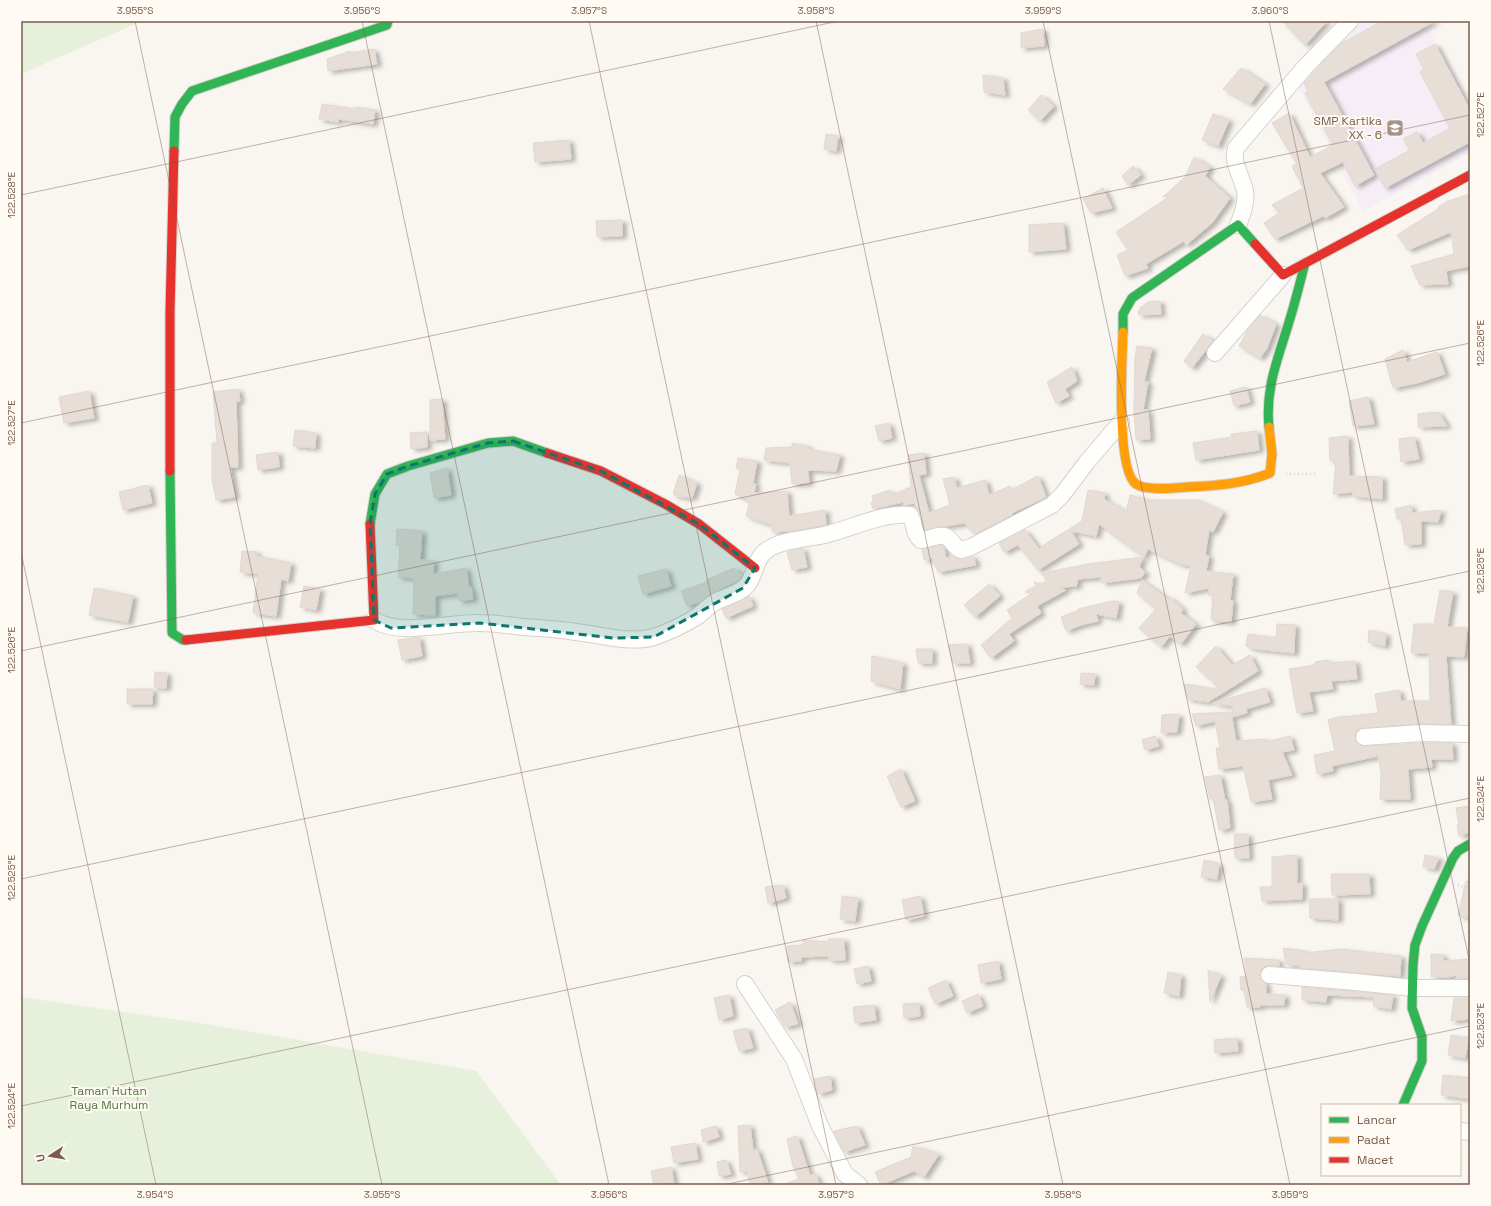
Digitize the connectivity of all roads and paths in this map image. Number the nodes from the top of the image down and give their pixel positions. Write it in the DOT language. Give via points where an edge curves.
graph roads {
  1 [pos="388,21"];
  2 [pos="1350,21"];
  3 [pos="1470,174"];
  4 [pos="1238,225"];
  5 [pos="1305,263"];
  6 [pos="1283,275"];
  7 [pos="1215,353"];
  8 [pos="1121,422"];
  9 [pos="1270,473"];
  10 [pos="1317,474"];
  11 [pos="755,568"];
  12 [pos="374,620"];
  13 [pos="1470,734"];
  14 [pos="1364,737"];
  15 [pos="1470,844"];
  16 [pos="1270,975"];
  17 [pos="745,984"];
  18 [pos="1413,988"];
  19 [pos="1470,988"];
  20 [pos="1403,1104"];
  21 [pos="859,1185"];
  1 -- 12 [label="street" via="387,25 192,91 174,117 169,410 172,634 183,640"];
  2 -- 4 [label="street" via="1306,67 1236,148 1234,157 1245,192 1244,208"];
  3 -- 5 [label="street"];
  4 -- 6 [label="street"];
  4 -- 8 [label="street" via="1132,298 1127,305 1123,314"];
  5 -- 6 [label="street"];
  5 -- 9 [label="street" via="1268,394 1273,463"];
  6 -- 7 [label="street"];
  8 -- 9 [label="street" via="1129,476 1139,486 1161,488 1224,485 1260,478"];
  8 -- 11 [label="street" via="1052,505 971,547 960,550 943,535 921,540 915,533 910,515 905,514 776,545 760,557"];
  9 -- 10 [label="path"];
  11 -- 12 [label="street" via="748,584 743,588 697,616 654,637 613,638 480,623 391,628"];
  11 -- 12 [label="street" via="699,524 601,471 513,441 488,443 386,474 375,494 370,524"];
  13 -- 14 [label="street" via="1422,733"];
  15 -- 18 [label="street" via="1458,851 1453,858 1422,926 1416,945"];
  16 -- 18 [label="street"];
  17 -- 21 [label="street" via="794,1059 820,1126 845,1174"];
  18 -- 19 [label="street"];
  18 -- 20 [label="street" via="1413,1012 1422,1037 1423,1054"];
}
